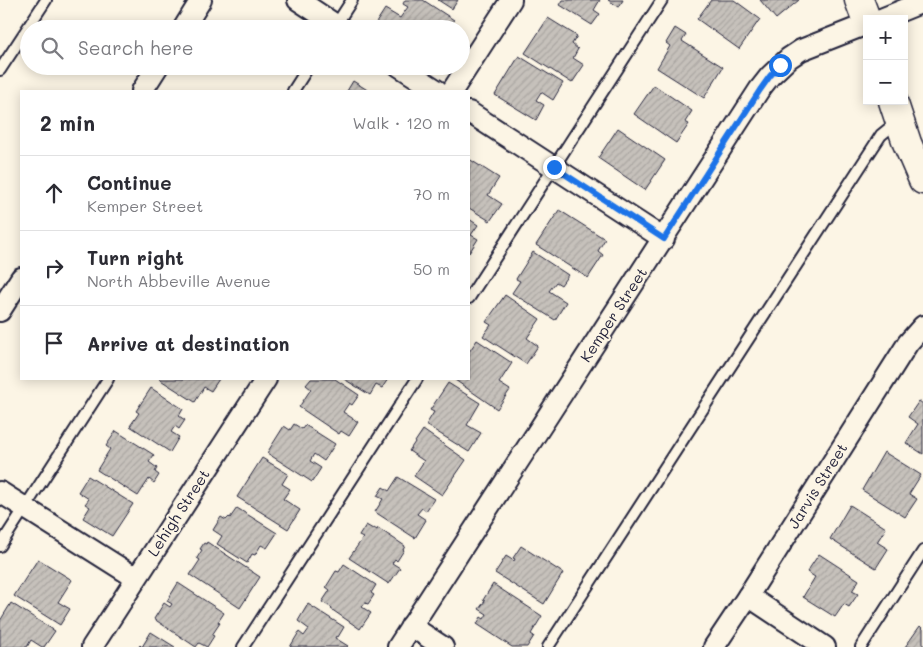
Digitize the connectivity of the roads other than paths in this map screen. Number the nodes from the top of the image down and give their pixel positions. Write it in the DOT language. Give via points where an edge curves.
graph roads {
  1 [pos="46,0"];
  2 [pos="201,0"];
  3 [pos="298,0"];
  4 [pos="352,0"];
  5 [pos="511,0"];
  6 [pos="662,0"];
  7 [pos="859,0"];
  8 [pos="923,2"];
  9 [pos="864,15"];
  10 [pos="891,15"];
  11 [pos="33,20"];
  12 [pos="189,20"];
  13 [pos="327,20"];
  14 [pos="341,20"];
  15 [pos="863,25"];
  16 [pos="20,40"];
  17 [pos="470,63"];
  18 [pos="0,70"];
  19 [pos="152,75"];
  20 [pos="303,75"];
  21 [pos="413,75"];
  22 [pos="462,75"];
  23 [pos="143,90"];
  24 [pos="294,90"];
  25 [pos="436,90"];
  26 [pos="453,90"];
  27 [pos="896,111"];
  28 [pos="470,113"];
  29 [pos="554,167"];
  30 [pos="923,180"];
  31 [pos="664,239"];
  32 [pos="20,280"];
  33 [pos="470,296"];
  34 [pos="0,311"];
  35 [pos="923,326"];
  36 [pos="107,380"];
  37 [pos="265,380"];
  38 [pos="416,380"];
  39 [pos="0,492"];
  40 [pos="25,508"];
  41 [pos="0,546"];
  42 [pos="923,551"];
  43 [pos="136,578"];
  44 [pos="748,596"];
  45 [pos="412,626"];
  46 [pos="92,647"];
  47 [pos="243,647"];
  48 [pos="398,647"];
  49 [pos="443,647"];
  50 [pos="548,647"];
  51 [pos="714,647"];
  52 [pos="825,647"];
  53 [pos="861,647"];
  1 -- 11 [label="lane"];
  2 -- 12 [label="street"];
  3 -- 13 [label="street"];
  4 -- 14 [label="lane"];
  5 -- 17 [label="street"];
  6 -- 29 [label="lane"];
  7 -- 9 [label="main road"];
  8 -- 10 [label="street"];
  15 -- 31 [label="street, Kemper Street" via="801,50 770,76"];
  16 -- 18 [label="lane"];
  19 -- 23 [label="street"];
  20 -- 24 [label="lane"];
  21 -- 25 [label="street"];
  22 -- 26 [label="street"];
  27 -- 30 [label="main road"];
  27 -- 50 [label="lane"];
  28 -- 29 [label="street"];
  29 -- 31 [label="street"];
  29 -- 33 [label="lane"];
  31 -- 45 [label="street, Kemper Street"];
  32 -- 34 [label="street"];
  35 -- 44 [label="street, Jarvis Street" via="908,343"];
  36 -- 40 [label="lane"];
  37 -- 43 [label="street, Lehigh Street"];
  38 -- 47 [label="lane"];
  39 -- 40 [label="street"];
  40 -- 41 [label="lane"];
  40 -- 43 [label="street"];
  42 -- 53 [label="lane"];
  43 -- 46 [label="street, Lehigh Street"];
  44 -- 51 [label="street, Jarvis Street"];
  44 -- 52 [label="street"];
  45 -- 48 [label="street, Kemper Street"];
  45 -- 49 [label="street"];
}
